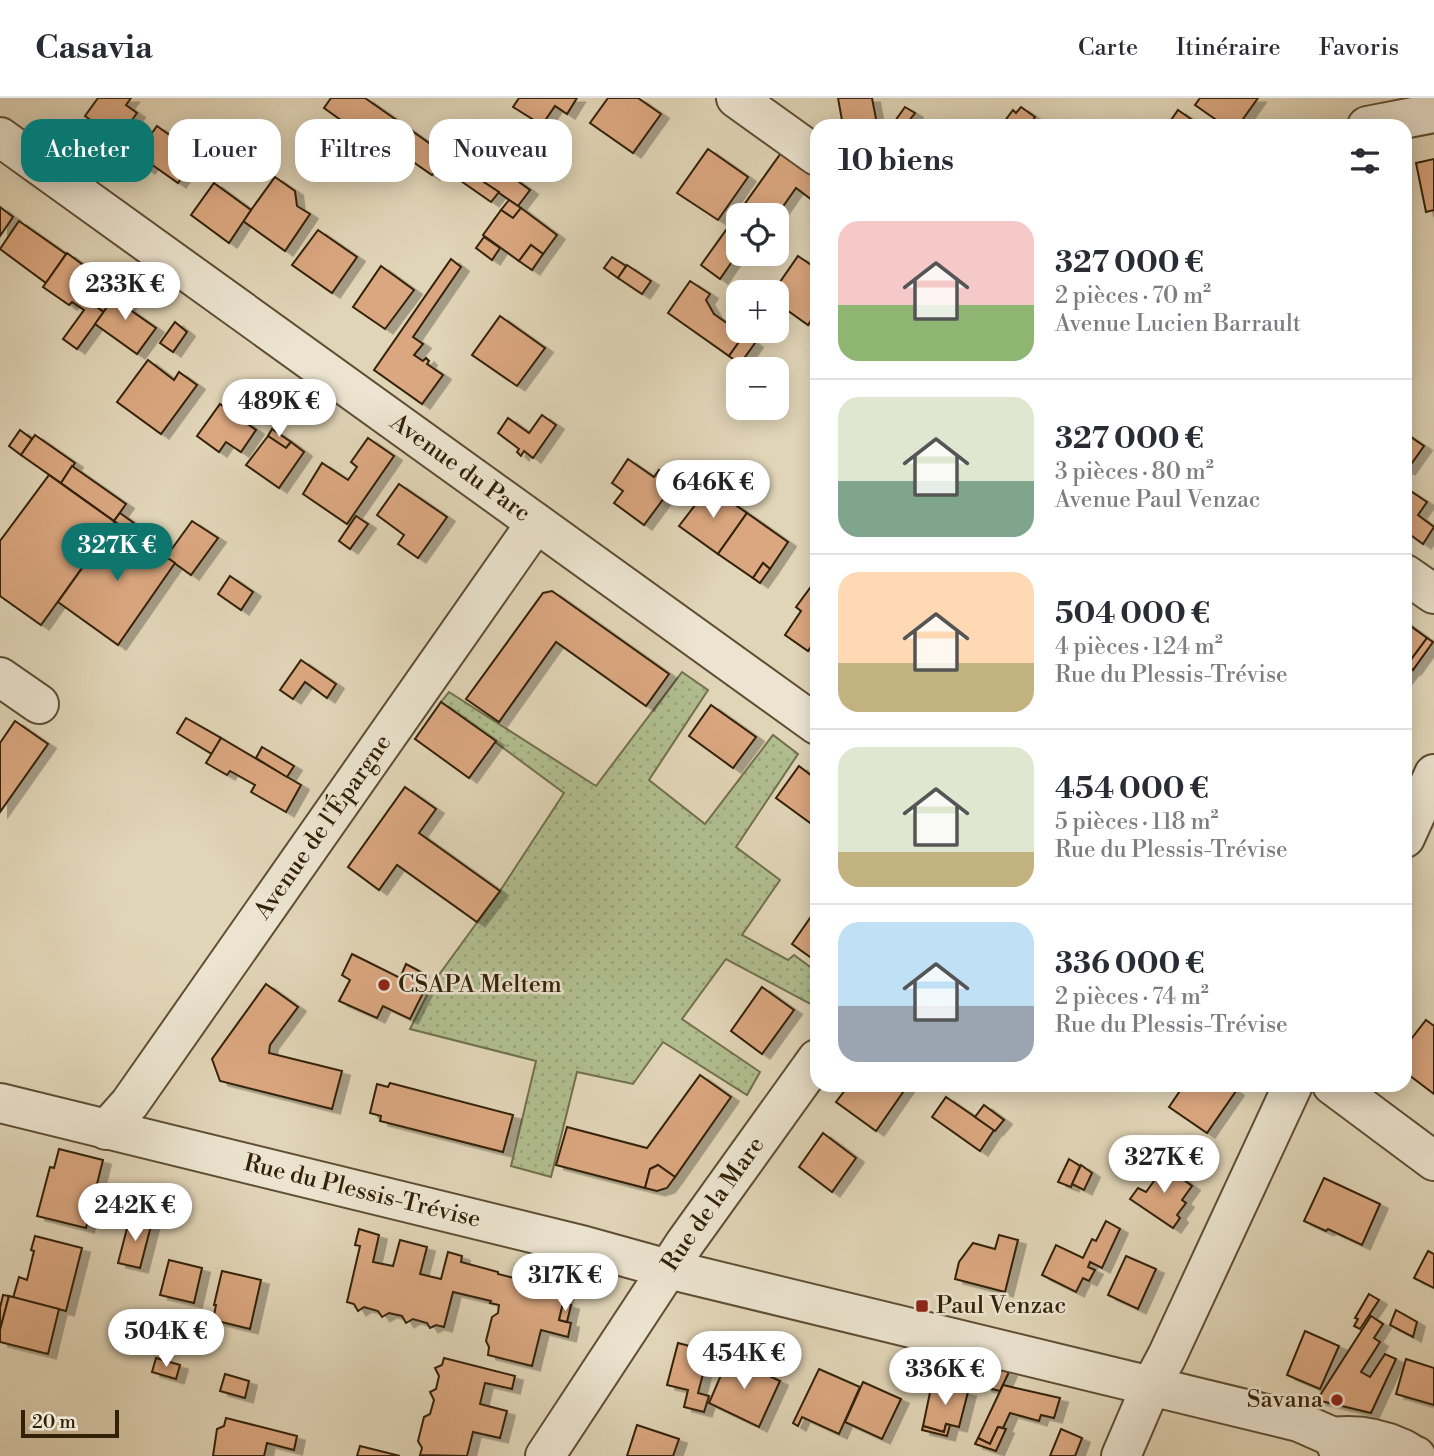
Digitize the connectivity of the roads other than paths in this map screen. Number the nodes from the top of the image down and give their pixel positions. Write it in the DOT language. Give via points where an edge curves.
graph roads {
  1 [pos="736,98"];
  2 [pos="778,110"];
  3 [pos="1434,113"];
  4 [pos="1403,119"];
  5 [pos="0,137"];
  6 [pos="810,148"];
  7 [pos="536,523"];
  8 [pos="1412,579"];
  9 [pos="1434,594"];
  10 [pos="0,677"];
  11 [pos="39,704"];
  12 [pos="810,720"];
  13 [pos="1434,774"];
  14 [pos="1412,823"];
  15 [pos="810,1069"];
  16 [pos="1290,1092"];
  17 [pos="1341,1092"];
  18 [pos="0,1103"];
  19 [pos="106,1130"];
  20 [pos="1434,1161"];
  21 [pos="668,1269"];
  22 [pos="1151,1386"];
  23 [pos="1337,1446"];
  24 [pos="545,1456"];
  25 [pos="1121,1456"];
  26 [pos="1414,1456"];
  1 -- 2 [label="street"];
  2 -- 6 [label="street"];
  3 -- 4 [label="street"];
  5 -- 7 [label="street, Avenue du Parc"];
  7 -- 12 [label="street, Avenue du Parc"];
  7 -- 19 [label="street, Avenue de l'Épargne" via="130,1103"];
  8 -- 9 [label="street"];
  10 -- 11 [label="street"];
  13 -- 14 [label="street"];
  15 -- 21 [label="street, Rue de la Mare"];
  16 -- 22 [label="street"];
  17 -- 20 [label="street"];
  18 -- 19 [label="street, Rue du Plessis-Trévise"];
  19 -- 21 [label="street, Rue du Plessis-Trévise"];
  21 -- 22 [label="street, Rue du Plessis-Trévise"];
  21 -- 24 [label="street, Rue de la Mare"];
  22 -- 23 [label="street, Rue du Plessis-Trévise" via="1299,1422"];
  22 -- 25 [label="street"];
  23 -- 26 [label="street, Rue du Plessis-Trévise" via="1350,1435 1377,1439"];
}
